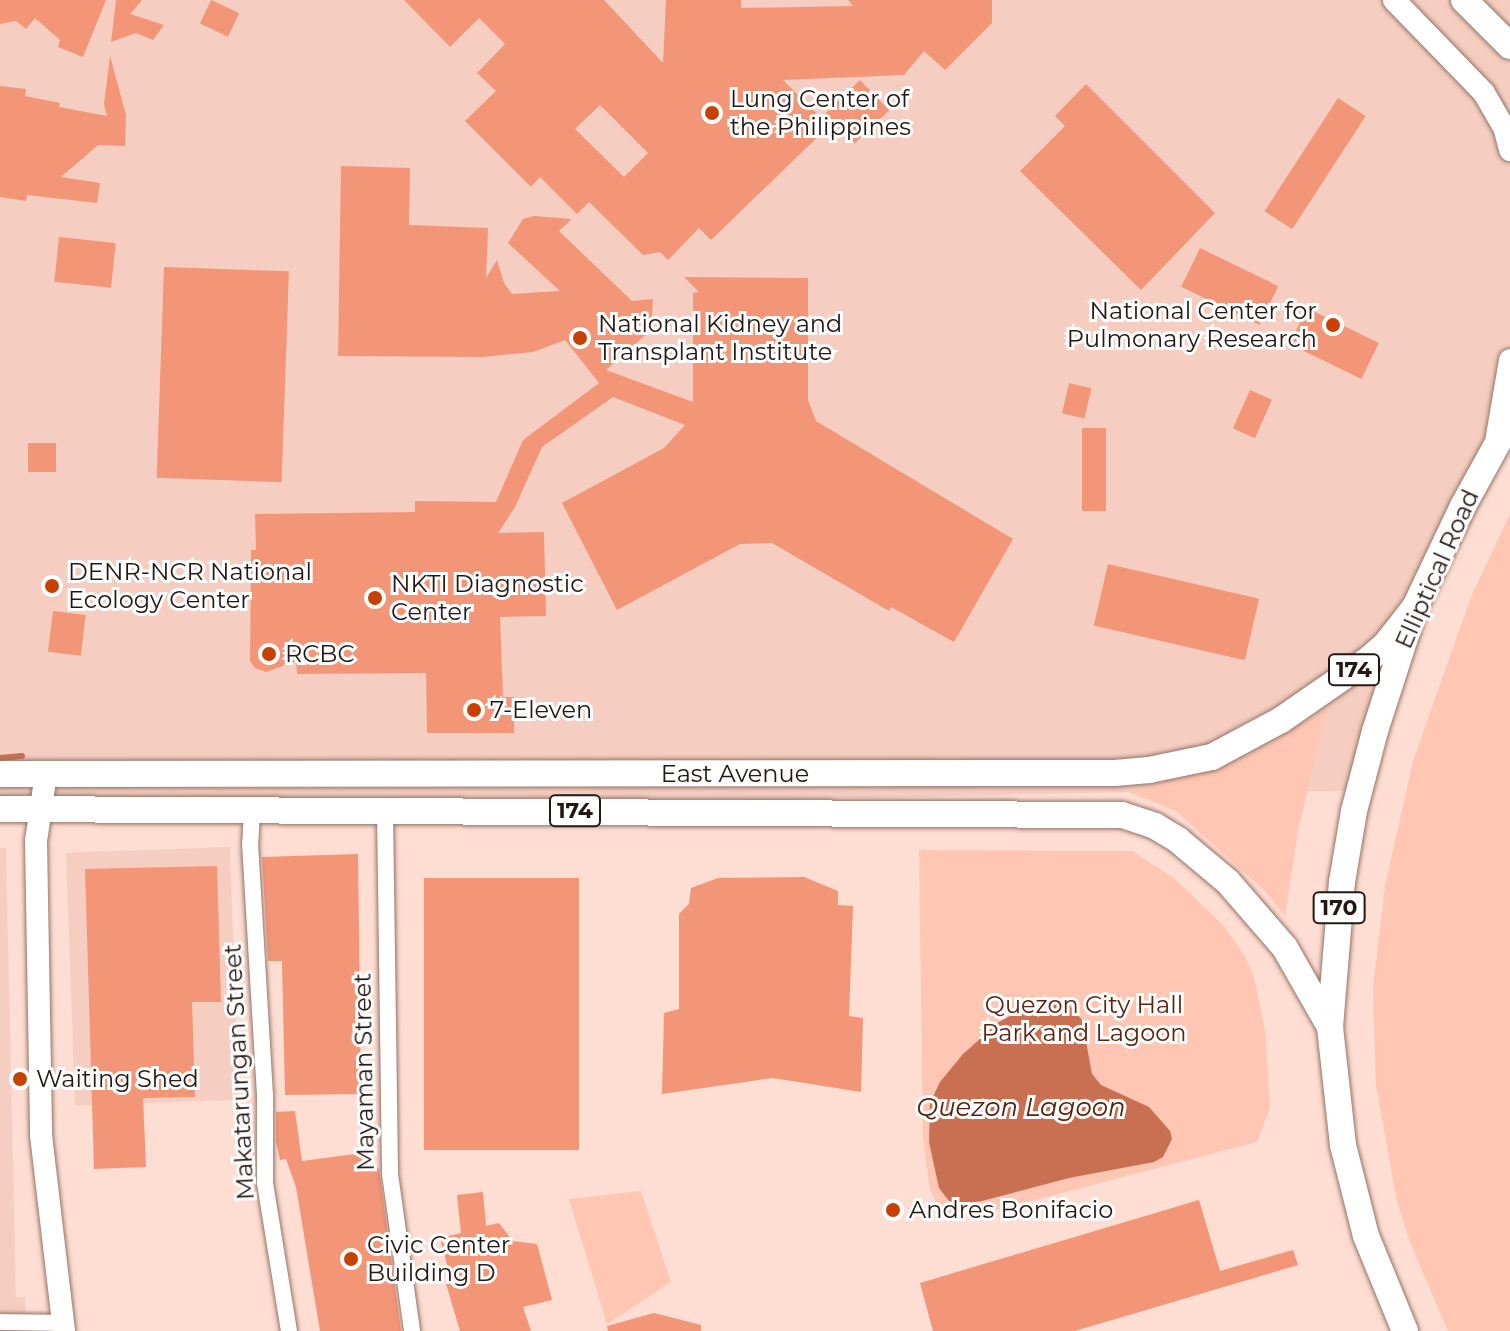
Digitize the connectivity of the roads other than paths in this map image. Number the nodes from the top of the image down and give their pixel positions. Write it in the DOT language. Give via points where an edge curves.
graph roads {
  1 [pos="1394,0"];
  2 [pos="1464,0"];
  3 [pos="1510,46"];
  4 [pos="1510,150"];
  5 [pos="1510,360"];
  6 [pos="1510,421"];
  7 [pos="1496,444"];
  8 [pos="1415,607"];
  9 [pos="0,774"];
  10 [pos="46,774"];
  11 [pos="39,808"];
  12 [pos="0,809"];
  13 [pos="252,810"];
  14 [pos="385,811"];
  15 [pos="1330,1027"];
  16 [pos="0,1322"];
  17 [pos="64,1327"];
  18 [pos="289,1331"];
  19 [pos="412,1331"];
  20 [pos="1405,1331"];
  1 -- 4 [label="street" via="1484,93 1504,127"];
  2 -- 3 [label="main road"];
  5 -- 7 [label="street, 170"];
  6 -- 7 [label="main road, Elliptical Road / 170"];
  7 -- 8 [label="main road, Elliptical Road / 170"];
  8 -- 10 [label="main road, East Avenue / 174" via="1369,659 1256,735 1212,757 1135,772"];
  8 -- 15 [label="main road, Elliptical Road / 170" via="1354,811 1342,882"];
  9 -- 10 [label="main road, East Avenue / 174"];
  10 -- 11 [label="street"];
  11 -- 12 [label="main road, East Avenue / 174"];
  11 -- 13 [label="main road, East Avenue / 174"];
  11 -- 17 [label="street" via="41,1135"];
  13 -- 14 [label="main road, East Avenue / 174"];
  13 -- 18 [label="street, Makatarungan Street" via="265,1183"];
  14 -- 15 [label="main road, East Avenue / 174" via="1122,815 1178,840 1228,882 1285,948"];
  14 -- 19 [label="street, Mayaman Street" via="390,1174"];
  15 -- 20 [label="main road, Elliptical Road / 170" via="1343,1145 1354,1192 1378,1271"];
  16 -- 17 [label="street"];
}
